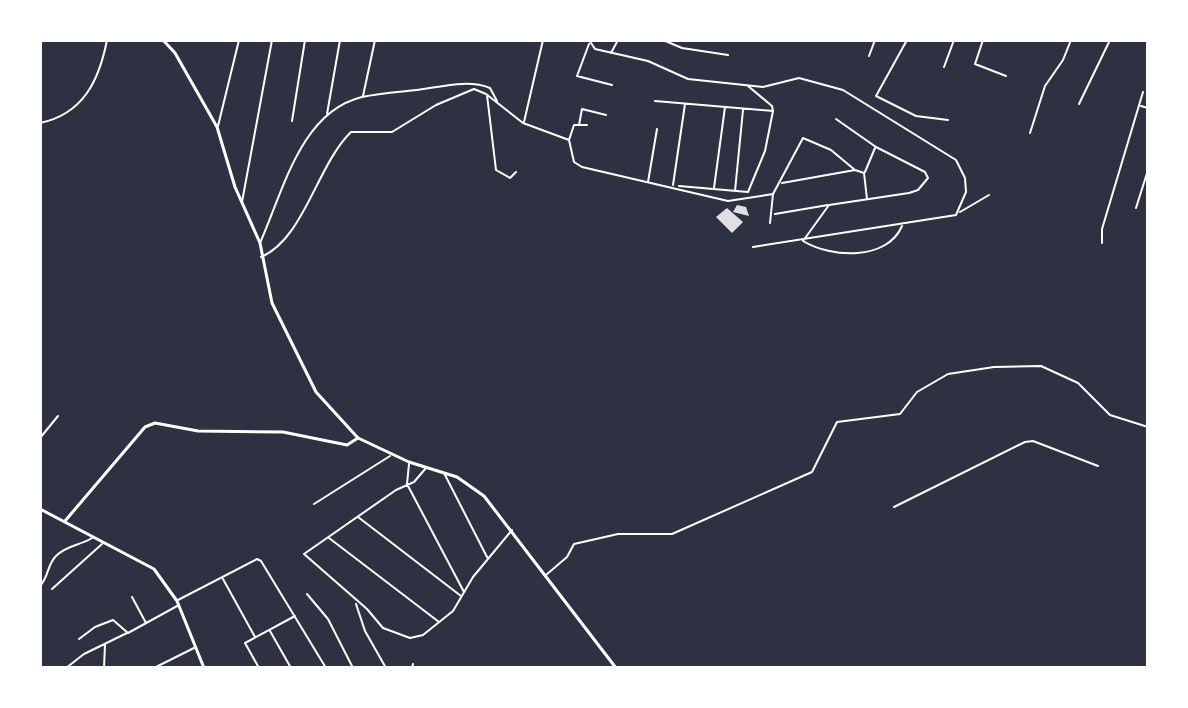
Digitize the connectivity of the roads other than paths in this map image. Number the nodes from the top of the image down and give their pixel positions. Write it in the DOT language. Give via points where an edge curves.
graph roads {
  1 [pos="107,40"];
  2 [pos="163,40"];
  3 [pos="239,40"];
  4 [pos="272,40"];
  5 [pos="305,40"];
  6 [pos="340,40"];
  7 [pos="375,40"];
  8 [pos="543,40"];
  9 [pos="618,40"];
  10 [pos="663,40"];
  11 [pos="875,40"];
  12 [pos="907,40"];
  13 [pos="954,40"];
  14 [pos="983,40"];
  15 [pos="1071,40"];
  16 [pos="1110,40"];
  17 [pos="589,42"];
  18 [pos="611,53"];
  19 [pos="728,55"];
  20 [pos="869,56"];
  21 [pos="944,67"];
  22 [pos="1006,76"];
  23 [pos="612,85"];
  24 [pos="747,86"];
  25 [pos="1143,92"];
  26 [pos="486,94"];
  27 [pos="363,97"];
  28 [pos="655,101"];
  29 [pos="497,102"];
  30 [pos="685,104"];
  31 [pos="1079,104"];
  32 [pos="725,106"];
  33 [pos="1140,106"];
  34 [pos="1148,108"];
  35 [pos="743,109"];
  36 [pos="773,111"];
  37 [pos="326,115"];
  38 [pos="606,115"];
  39 [pos="836,119"];
  40 [pos="948,120"];
  41 [pos="292,121"];
  42 [pos="40,123"];
  43 [pos="523,123"];
  44 [pos="579,125"];
  45 [pos="587,125"];
  46 [pos="217,127"];
  47 [pos="657,129"];
  48 [pos="1030,133"];
  49 [pos="569,140"];
  50 [pos="876,147"];
  51 [pos="855,170"];
  52 [pos="1148,170"];
  53 [pos="516,172"];
  54 [pos="864,173"];
  55 [pos="648,182"];
  56 [pos="781,183"];
  57 [pos="672,185"];
  58 [pos="714,189"];
  59 [pos="734,193"];
  60 [pos="773,194"];
  61 [pos="989,195"];
  62 [pos="867,200"];
  63 [pos="242,203"];
  64 [pos="829,205"];
  65 [pos="1136,208"];
  66 [pos="959,213"];
  67 [pos="773,214"];
  68 [pos="770,223"];
  69 [pos="902,225"];
  70 [pos="803,241"];
  71 [pos="260,243"];
  72 [pos="1102,243"];
  73 [pos="753,247"];
  74 [pos="261,257"];
  75 [pos="58,416"];
  76 [pos="1148,427"];
  77 [pos="40,438"];
  78 [pos="358,438"];
  79 [pos="391,455"];
  80 [pos="409,462"];
  81 [pos="1098,466"];
  82 [pos="426,468"];
  83 [pos="444,472"];
  84 [pos="407,484"];
  85 [pos="314,504"];
  86 [pos="894,507"];
  87 [pos="40,509"];
  88 [pos="357,516"];
  89 [pos="65,521"];
  90 [pos="512,530"];
  91 [pos="92,538"];
  92 [pos="328,538"];
  93 [pos="104,542"];
  94 [pos="487,558"];
  95 [pos="545,575"];
  96 [pos="222,577"];
  97 [pos="40,586"];
  98 [pos="52,589"];
  99 [pos="464,593"];
  100 [pos="307,594"];
  101 [pos="132,597"];
  102 [pos="462,598"];
  103 [pos="356,602"];
  104 [pos="178,603"];
  105 [pos="295,616"];
  106 [pos="146,623"];
  107 [pos="441,623"];
  108 [pos="270,630"];
  109 [pos="128,633"];
  110 [pos="256,638"];
  111 [pos="79,639"];
  112 [pos="105,643"];
  113 [pos="197,647"];
  114 [pos="66,668"];
  115 [pos="104,668"];
  116 [pos="154,668"];
  117 [pos="204,668"];
  118 [pos="259,668"];
  119 [pos="291,668"];
  120 [pos="326,668"];
  121 [pos="353,668"];
  122 [pos="386,668"];
  123 [pos="616,668"];
  1 -- 42 [label="street" via="89,92 78,107"];
  2 -- 46 [label="main road"];
  3 -- 46 [label="street"];
  4 -- 63 [label="street"];
  5 -- 41 [label="street"];
  6 -- 37 [label="street"];
  7 -- 27 [label="street"];
  8 -- 43 [label="street"];
  9 -- 18 [label="street"];
  10 -- 19 [label="street"];
  11 -- 20 [label="street"];
  12 -- 40 [label="street" via="876,96 916,116"];
  13 -- 21 [label="street"];
  14 -- 22 [label="street" via="975,64"];
  15 -- 48 [label="street" via="1045,86"];
  16 -- 31 [label="street"];
  17 -- 18 [label="street"];
  17 -- 23 [label="street" via="577,76"];
  18 -- 24 [label="street" via="654,63 682,78"];
  24 -- 36 [label="street"];
  24 -- 66 [label="street" via="812,79 857,98 956,160 966,192"];
  25 -- 33 [label="street"];
  26 -- 29 [label="street"];
  26 -- 53 [label="street" via="496,170 510,178"];
  26 -- 74 [label="street" via="474,89 453,97 392,132 351,132 287,234 274,251"];
  27 -- 29 [label="street" via="472,83 490,88"];
  27 -- 37 [label="street"];
  28 -- 30 [label="street"];
  29 -- 43 [label="street"];
  30 -- 32 [label="street"];
  30 -- 57 [label="street"];
  32 -- 35 [label="street"];
  32 -- 58 [label="street"];
  33 -- 34 [label="street"];
  33 -- 72 [label="street"];
  35 -- 36 [label="street"];
  35 -- 59 [label="street"];
  36 -- 59 [label="street" via="765,151 748,192"];
  37 -- 71 [label="street" via="303,146"];
  38 -- 44 [label="street" via="582,109"];
  39 -- 50 [label="street"];
  43 -- 49 [label="street"];
  44 -- 45 [label="street"];
  44 -- 49 [label="street" via="574,125"];
  46 -- 63 [label="main road"];
  47 -- 55 [label="street"];
  49 -- 55 [label="street" via="574,162 582,167"];
  50 -- 54 [label="street"];
  50 -- 62 [label="street" via="928,178 918,190"];
  51 -- 54 [label="street"];
  51 -- 56 [label="street"];
  51 -- 56 [label="street" via="831,150 803,138"];
  52 -- 65 [label="street"];
  54 -- 62 [label="street"];
  55 -- 57 [label="street"];
  56 -- 60 [label="street"];
  57 -- 58 [label="street"];
  57 -- 60 [label="street" via="728,201"];
  58 -- 59 [label="street"];
  60 -- 67 [label="street"];
  61 -- 66 [label="street"];
  62 -- 64 [label="street"];
  63 -- 71 [label="main road"];
  64 -- 67 [label="street"];
  64 -- 70 [label="street"];
  66 -- 69 [label="street"];
  67 -- 68 [label="street"];
  69 -- 70 [label="street"];
  69 -- 70 [label="street" via="891,242 864,251 834,253"];
  70 -- 73 [label="street"];
  71 -- 74 [label="main road"];
  74 -- 78 [label="main road" via="272,303 309,380"];
  75 -- 77 [label="street"];
  76 -- 95 [label="street" via="1110,415 1078,383 1047,367 948,374 917,392 900,414 837,422 812,472 672,534 618,534 574,544"];
  78 -- 79 [label="main road"];
  78 -- 89 [label="main road" via="347,445 283,432 198,431 155,423 145,427"];
  79 -- 80 [label="main road"];
  79 -- 85 [label="street"];
  80 -- 82 [label="main road"];
  80 -- 84 [label="street"];
  81 -- 86 [label="street" via="1025,442"];
  82 -- 83 [label="main road"];
  82 -- 84 [label="street"];
  83 -- 90 [label="main road" via="484,496"];
  83 -- 94 [label="street"];
  84 -- 88 [label="street"];
  84 -- 99 [label="street"];
  87 -- 89 [label="main road"];
  88 -- 92 [label="street"];
  88 -- 102 [label="street"];
  89 -- 91 [label="main road"];
  90 -- 94 [label="street"];
  90 -- 95 [label="main road"];
  91 -- 93 [label="main road"];
  91 -- 97 [label="street" via="56,556"];
  92 -- 103 [label="street" via="304,554"];
  92 -- 107 [label="street"];
  93 -- 98 [label="street"];
  93 -- 104 [label="main road" via="154,569"];
  94 -- 99 [label="street"];
  95 -- 123 [label="main road"];
  96 -- 104 [label="street"];
  96 -- 105 [label="street" via="261,561"];
  96 -- 110 [label="street"];
  99 -- 102 [label="street"];
  100 -- 121 [label="street" via="328,619"];
  101 -- 106 [label="street"];
  102 -- 107 [label="street"];
  103 -- 107 [label="street" via="383,628 402,637 423,635"];
  103 -- 122 [label="street"];
  104 -- 106 [label="street"];
  104 -- 113 [label="main road"];
  105 -- 108 [label="street"];
  105 -- 120 [label="street"];
  106 -- 109 [label="street"];
  108 -- 110 [label="street"];
  108 -- 119 [label="street"];
  109 -- 111 [label="street" via="111,620"];
  109 -- 112 [label="street"];
  110 -- 118 [label="street" via="245,643"];
  112 -- 114 [label="street"];
  112 -- 115 [label="street"];
  113 -- 116 [label="street"];
  113 -- 117 [label="main road"];
}
